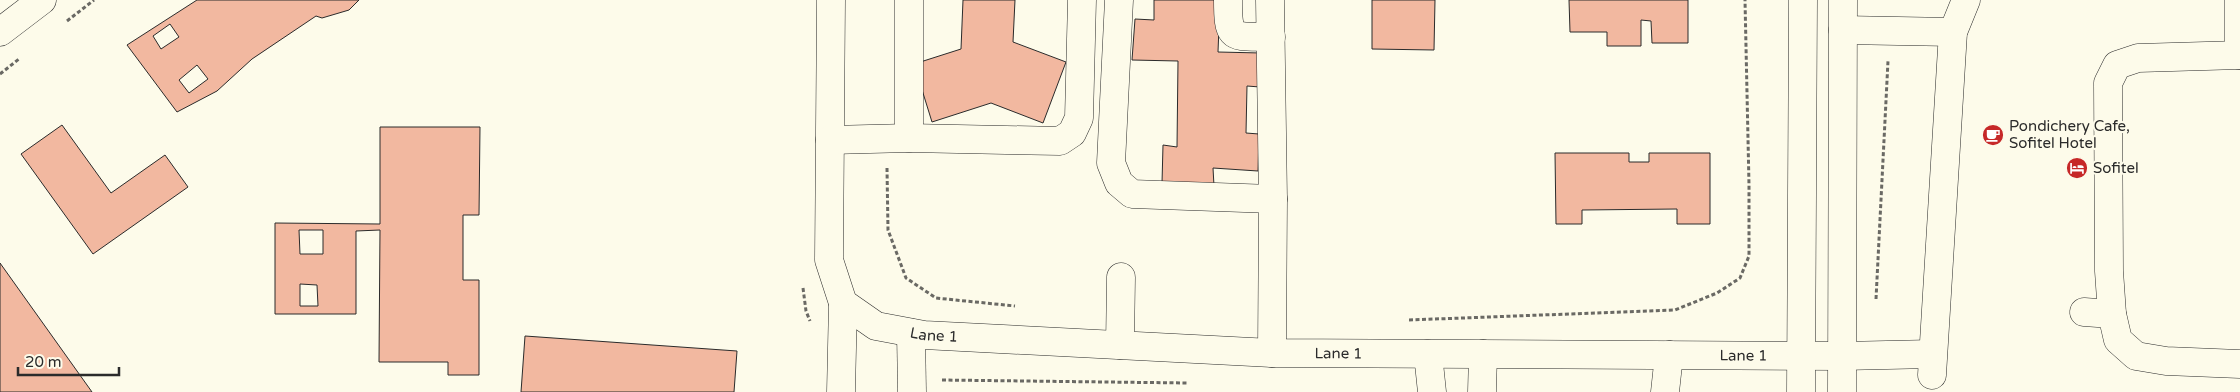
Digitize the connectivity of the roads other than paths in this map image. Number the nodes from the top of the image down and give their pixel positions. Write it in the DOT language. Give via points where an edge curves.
graph roads {
  1 [pos="42,0"];
  2 [pos="831,0"];
  3 [pos="909,0"];
  4 [pos="1082,0"];
  5 [pos="1119,0"];
  6 [pos="1228,0"];
  7 [pos="1270,0"];
  8 [pos="1803,0"];
  9 [pos="1843,0"];
  10 [pos="1966,0"];
  11 [pos="2239,0"];
  12 [pos="1843,30"];
  13 [pos="0,32"];
  14 [pos="1953,32"];
  15 [pos="1270,38"];
  16 [pos="2240,55"];
  17 [pos="898,138"];
  18 [pos="830,140"];
  19 [pos="1273,199"];
  20 [pos="1121,277"];
  21 [pos="843,303"];
  22 [pos="2084,312"];
  23 [pos="2112,314"];
  24 [pos="911,333"];
  25 [pos="1120,345"];
  26 [pos="1272,353"];
  27 [pos="1428,354"];
  28 [pos="1483,354"];
  29 [pos="1669,355"];
  30 [pos="1801,356"];
  31 [pos="1842,356"];
  32 [pos="2240,364"];
  33 [pos="841,392"];
  34 [pos="912,392"];
  35 [pos="1432,392"];
  36 [pos="1482,392"];
  37 [pos="1665,392"];
  38 [pos="1801,392"];
  39 [pos="1842,392"];
  1 -- 13 [label="street"];
  2 -- 18 [label="street"];
  3 -- 17 [label="street"];
  4 -- 17 [label="street" via="1079,118 1072,133 1060,140"];
  5 -- 19 [label="street" via="1111,163 1119,183 1132,194"];
  6 -- 15 [label="street" via="1231,32 1239,36"];
  7 -- 15 [label="street"];
  8 -- 30 [label="street"];
  9 -- 12 [label="street"];
  10 -- 14 [label="street"];
  11 -- 16 [label="street"];
  12 -- 14 [label="street"];
  12 -- 31 [label="street"];
  14 -- 31 [label="street, Lane 1" via="1932,364"];
  15 -- 19 [label="street"];
  16 -- 23 [label="street" via="2138,58 2116,65 2108,84"];
  17 -- 18 [label="street"];
  18 -- 21 [label="street" via="829,260"];
  19 -- 26 [label="street"];
  20 -- 25 [label="street"];
  21 -- 24 [label="street, Lane 1" via="876,326"];
  21 -- 33 [label="street"];
  22 -- 23 [label="street"];
  23 -- 32 [label="street" via="2118,340 2136,356 2166,361"];
  24 -- 25 [label="street, Lane 1"];
  24 -- 34 [label="street"];
  25 -- 26 [label="street, Lane 1"];
  26 -- 27 [label="street, Lane 1"];
  27 -- 28 [label="street, Lane 1"];
  27 -- 35 [label="street"];
  28 -- 29 [label="street, Lane 1"];
  28 -- 36 [label="street"];
  29 -- 30 [label="street, Lane 1"];
  29 -- 37 [label="street"];
  30 -- 31 [label="street, Lane 1"];
  30 -- 38 [label="street"];
  31 -- 39 [label="street"];
}
